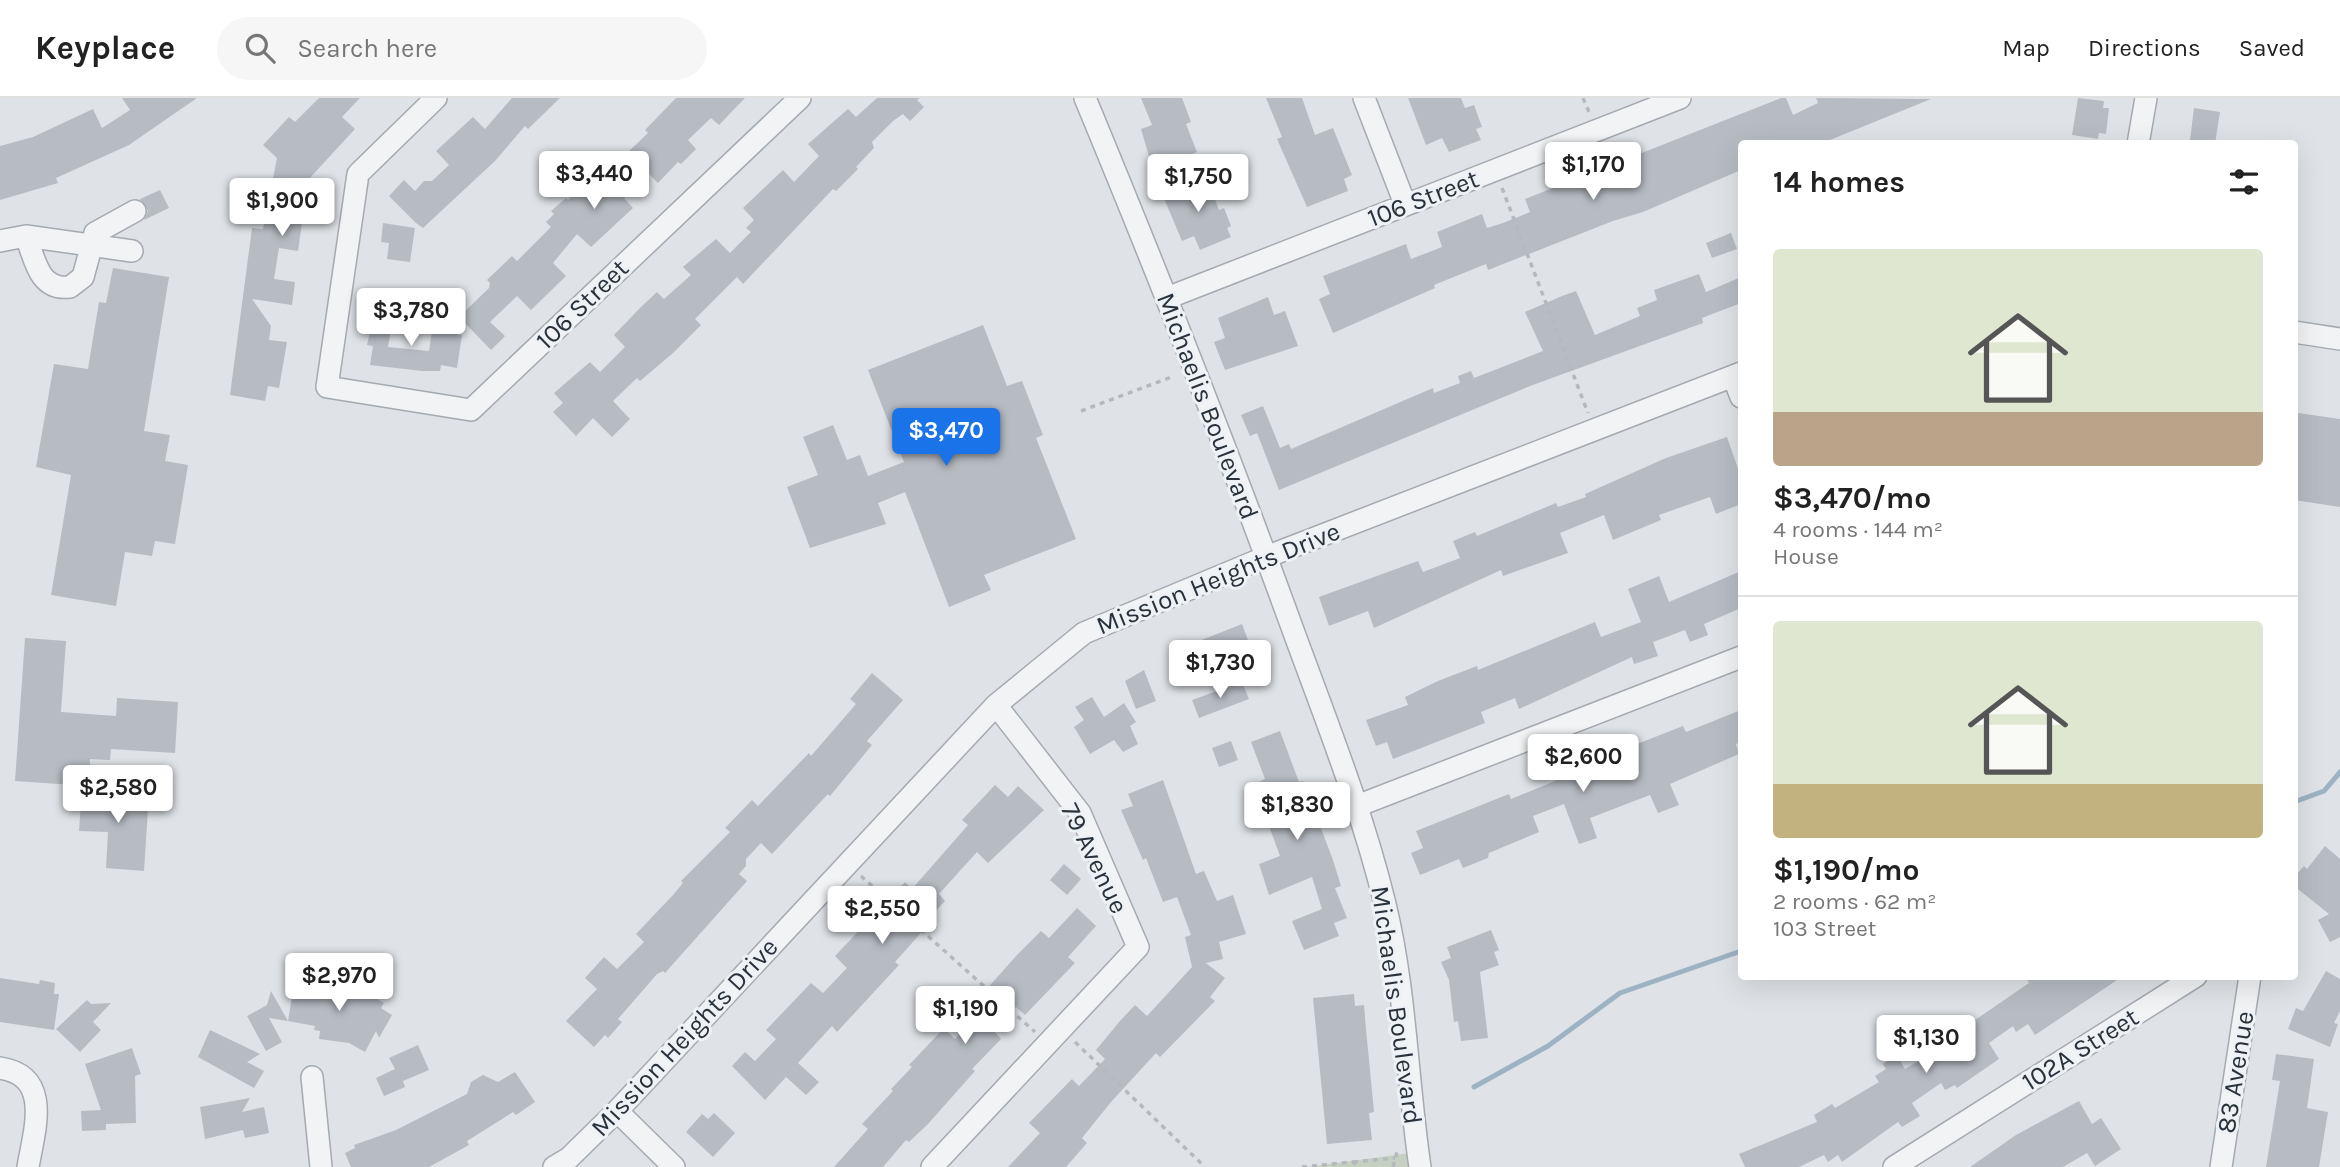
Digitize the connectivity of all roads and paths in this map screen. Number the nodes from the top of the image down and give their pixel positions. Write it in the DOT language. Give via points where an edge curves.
graph roads {
  1 [pos="436,98"];
  2 [pos="800,98"];
  3 [pos="1085,98"];
  4 [pos="1364,98"];
  5 [pos="1680,98"];
  6 [pos="2146,98"];
  7 [pos="2139,140"];
  8 [pos="1495,170"];
  9 [pos="1405,204"];
  10 [pos="135,211"];
  11 [pos="26,236"];
  12 [pos="0,241"];
  13 [pos="91,246"];
  14 [pos="132,251"];
  15 [pos="1167,298"];
  16 [pos="2298,333"];
  17 [pos="2340,339"];
  18 [pos="1737,374"];
  19 [pos="1174,376"];
  20 [pos="1081,411"];
  21 [pos="1594,430"];
  22 [pos="1266,557"];
  23 [pos="1738,658"];
  24 [pos="996,705"];
  25 [pos="1357,806"];
  26 [pos="848,864"];
  27 [pos="2190,980"];
  28 [pos="2249,980"];
  29 [pos="1054,1036"];
  30 [pos="0,1068"];
  31 [pos="312,1077"];
  32 [pos="617,1111"];
  33 [pos="1395,1158"];
  34 [pos="1353,1162"];
  35 [pos="28,1167"];
  36 [pos="321,1167"];
  37 [pos="554,1167"];
  38 [pos="674,1167"];
  39 [pos="932,1167"];
  40 [pos="1205,1167"];
  41 [pos="1302,1167"];
  42 [pos="1359,1167"];
  43 [pos="1420,1167"];
  44 [pos="1894,1167"];
  45 [pos="2221,1167"];
  1 -- 2 [label="street, 106 Street" via="358,174 327,387 471,410"];
  3 -- 15 [label="street, Michaelis Boulevard"];
  4 -- 9 [label="street"];
  5 -- 8 [label="street, 106 Street"];
  6 -- 7 [label="street"];
  8 -- 9 [label="street, 106 Street"];
  8 -- 21 [label="path"];
  9 -- 15 [label="street, 106 Street"];
  10 -- 13 [label="street" via="95,233"];
  11 -- 12 [label="street"];
  11 -- 13 [label="street"];
  11 -- 13 [label="street" via="45,281 61,288 77,284 83,277"];
  13 -- 14 [label="street"];
  15 -- 22 [label="street, Michaelis Boulevard"];
  16 -- 17 [label="street"];
  18 -- 21 [label="street, Mission Heights Drive"];
  19 -- 20 [label="path"];
  21 -- 22 [label="street, Mission Heights Drive"];
  22 -- 24 [label="street, Mission Heights Drive" via="1084,633"];
  22 -- 25 [label="street, Michaelis Boulevard"];
  23 -- 25 [label="street"];
  24 -- 26 [label="street, Mission Heights Drive"];
  24 -- 29 [label="street, 79 Avenue" via="1080,813 1138,947"];
  25 -- 43 [label="street, Michaelis Boulevard" via="1393,944"];
  26 -- 29 [label="path"];
  26 -- 32 [label="street, Mission Heights Drive"];
  27 -- 44 [label="street, 102A Street"];
  28 -- 45 [label="street, 83 Avenue"];
  29 -- 39 [label="street"];
  29 -- 40 [label="path"];
  30 -- 35 [label="street" via="22,1076 37,1097"];
  31 -- 36 [label="street"];
  32 -- 37 [label="street, Mission Heights Drive"];
  32 -- 38 [label="street"];
  33 -- 34 [label="path"];
  34 -- 41 [label="path"];
  34 -- 42 [label="path"];
}
